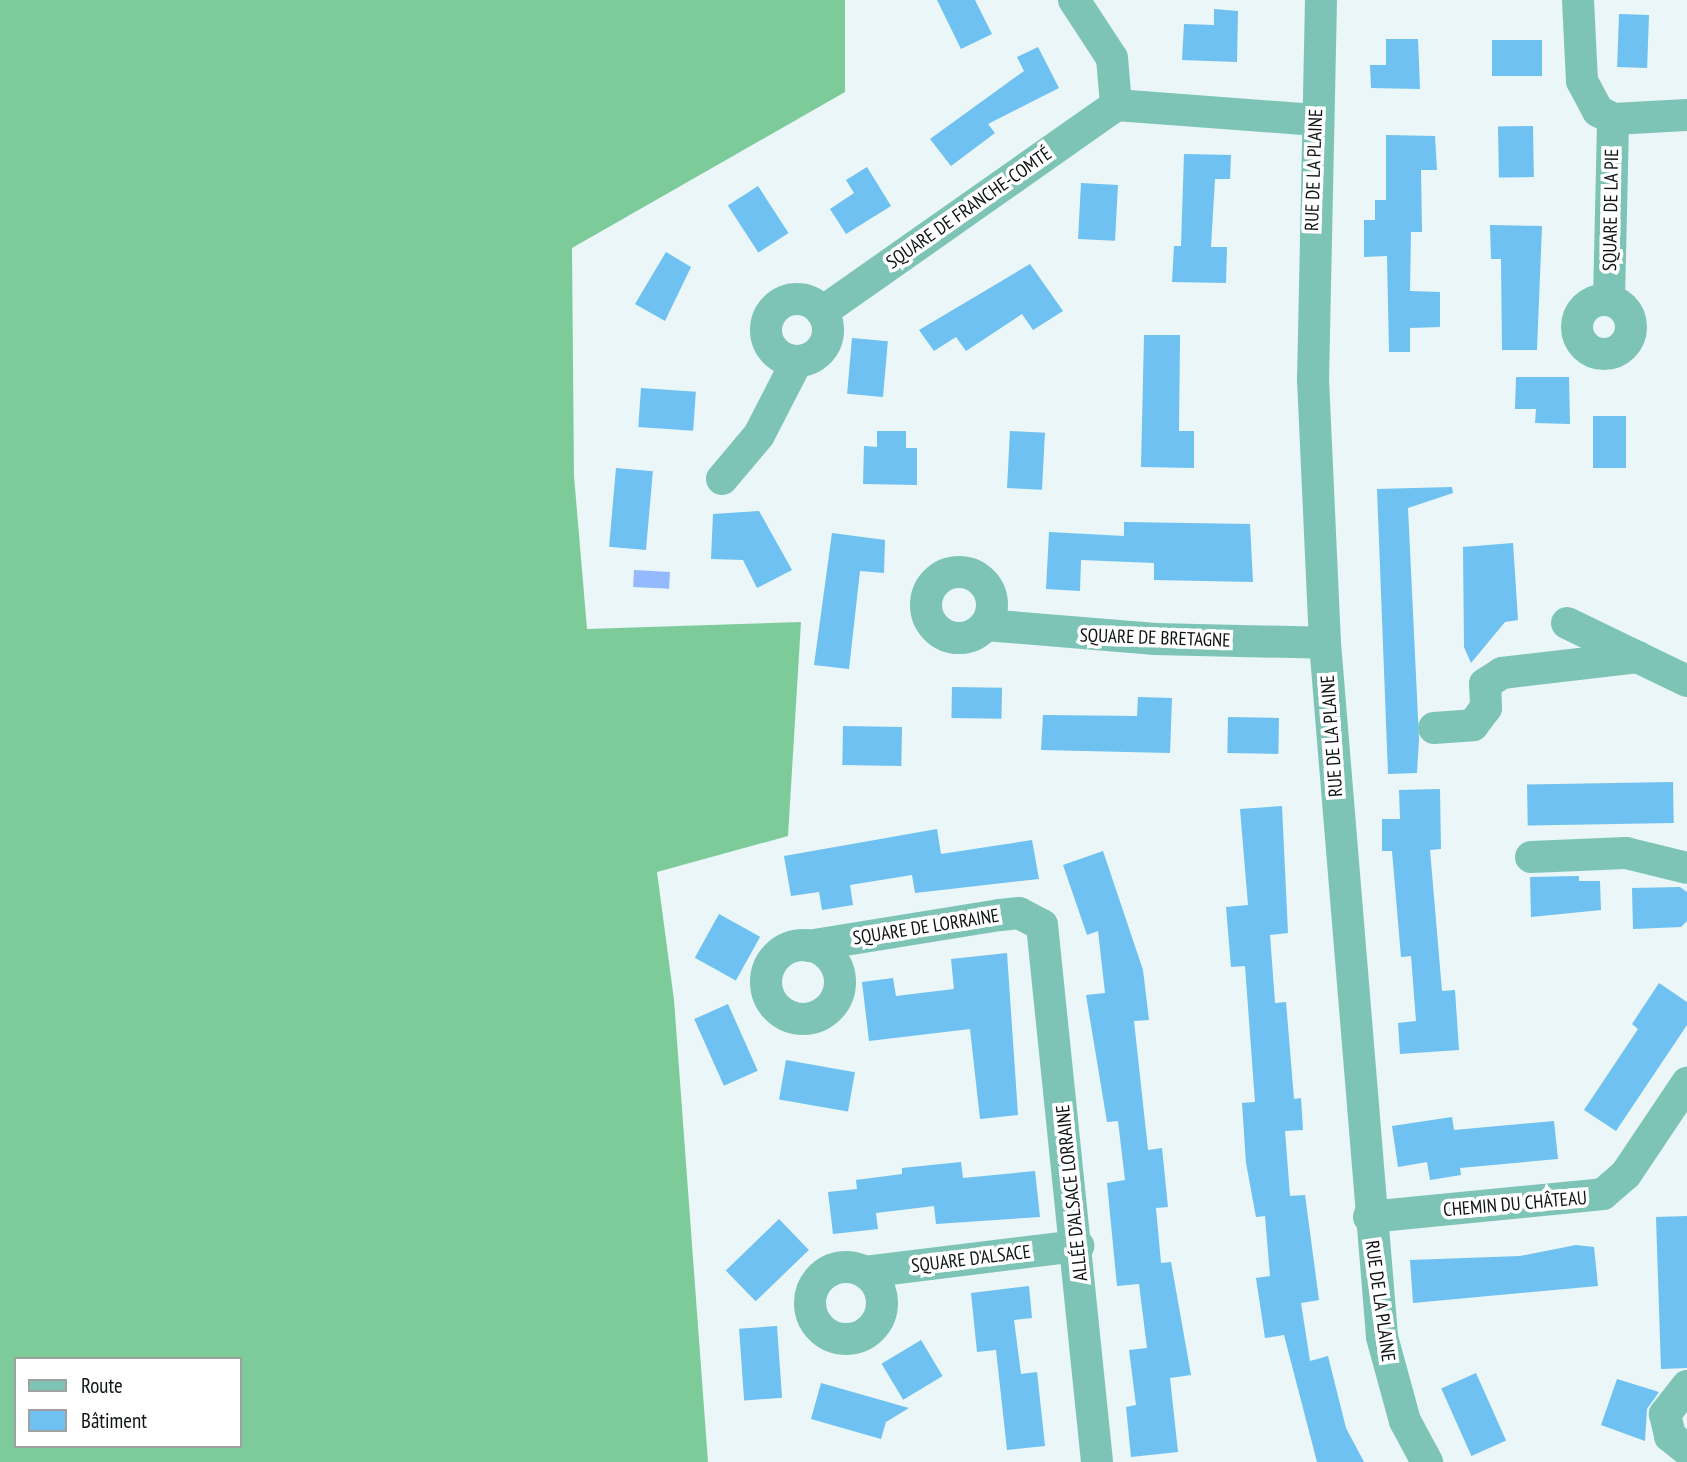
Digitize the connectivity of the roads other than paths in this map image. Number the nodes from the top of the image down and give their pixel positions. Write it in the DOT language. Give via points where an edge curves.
graph roads {
  1 [pos="1074,0"];
  2 [pos="1321,0"];
  3 [pos="1578,0"];
  4 [pos="1116,105"];
  5 [pos="1687,115"];
  6 [pos="1613,119"];
  7 [pos="1315,120"];
  8 [pos="1609,300"];
  9 [pos="822,312"];
  10 [pos="797,361"];
  11 [pos="722,479"];
  12 [pos="1567,623"];
  13 [pos="986,625"];
  14 [pos="1325,643"];
  15 [pos="1639,657"];
  16 [pos="1687,681"];
  17 [pos="1434,728"];
  18 [pos="1531,857"];
  19 [pos="1687,868"];
  20 [pos="1042,925"];
  21 [pos="808,946"];
  22 [pos="1687,1083"];
  23 [pos="1369,1216"];
  24 [pos="1078,1246"];
  25 [pos="865,1272"];
  26 [pos="1687,1385"];
  27 [pos="1687,1450"];
  28 [pos="1097,1462"];
  29 [pos="1427,1462"];
  1 -- 4 [label="street" via="1112,58"];
  2 -- 7 [label="street, RUE DE LA PLAINE"];
  3 -- 6 [label="street" via="1582,81 1598,111"];
  4 -- 7 [label="street"];
  4 -- 9 [label="street, SQUARE DE FRANCHE-COMTÉ"];
  5 -- 6 [label="street"];
  6 -- 8 [label="street, SQUARE DE LA PIE"];
  7 -- 14 [label="street, RUE DE LA PLAINE" via="1313,379"];
  9 -- 10 [label="street" via="828,324 821,350"];
  9 -- 10 [label="street" via="801,298 788,299 768,315 767,340 774,351"];
  10 -- 11 [label="street" via="759,435"];
  12 -- 15 [label="street"];
  13 -- 14 [label="street, SQUARE DE BRETAGNE" via="1141,639"];
  14 -- 23 [label="street, RUE DE LA PLAINE"];
  15 -- 16 [label="street"];
  15 -- 17 [label="street" via="1502,673 1485,684 1486,708 1473,725"];
  18 -- 19 [label="street" via="1626,853"];
  20 -- 21 [label="street, SQUARE DE LORRAINE" via="1019,913"];
  20 -- 24 [label="street, ALLÉE D'ALSACE LORRAINE"];
  22 -- 23 [label="street, CHEMIN DU CHÂTEAU" via="1626,1174 1603,1195"];
  23 -- 29 [label="street, RUE DE LA PLAINE" via="1391,1379"];
  24 -- 25 [label="street, SQUARE D'ALSACE"];
  24 -- 28 [label="street, ALLÉE D'ALSACE LORRAINE"];
  26 -- 27 [label="street" via="1665,1413 1670,1436"];
}
